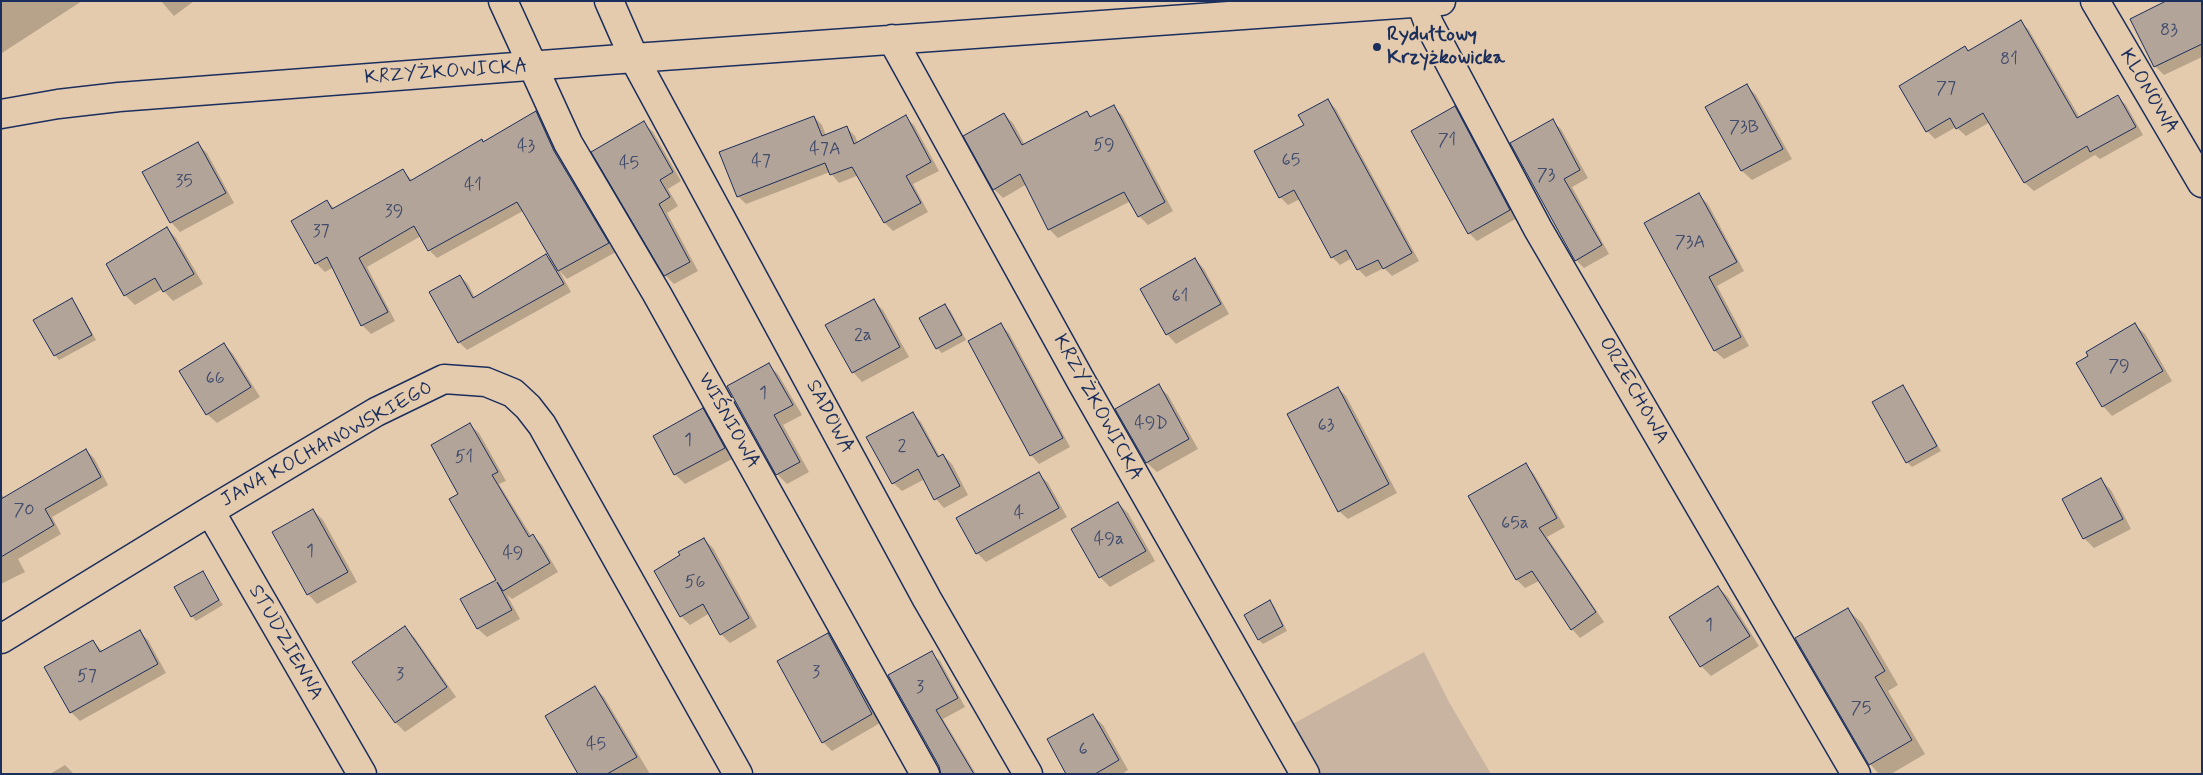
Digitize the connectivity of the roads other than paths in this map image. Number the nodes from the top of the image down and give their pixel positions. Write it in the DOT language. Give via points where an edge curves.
graph roads {
  1 [pos="503,1"];
  2 [pos="609,1"];
  3 [pos="2095,1"];
  4 [pos="1431,2"];
  5 [pos="892,40"];
  6 [pos="634,58"];
  7 [pos="534,66"];
  8 [pos="1,114"];
  9 [pos="2202,183"];
  10 [pos="210,511"];
  11 [pos="1,639"];
  12 [pos="362,774"];
  13 [pos="738,774"];
  14 [pos="925,774"];
  15 [pos="1028,774"];
  16 [pos="1305,774"];
  17 [pos="1856,774"];
  1 -- 7 [label="street, WIŚNIOWA"];
  2 -- 6 [label="street, SADOWA"];
  3 -- 9 [label="street, KLONOWA"];
  4 -- 5 [label="street, KRZYŻKOWICKA"];
  4 -- 17 [label="street, ORZECHOWA" via="1428,24 1538,229"];
  5 -- 6 [label="street, KRZYŻKOWICKA"];
  5 -- 16 [label="street, KRZYŻKOWICKA" via="1081,381"];
  6 -- 7 [label="street, KRZYŻKOWICKA"];
  6 -- 15 [label="street, SADOWA" via="927,599"];
  7 -- 8 [label="street, KRZYŻKOWICKA" via="119,97"];
  7 -- 14 [label="street, WIŚNIOWA" via="568,143 657,294"];
  10 -- 11 [label="street, JANA KOCHANOWSKIEGO"];
  10 -- 12 [label="street, STUDZIENNA"];
  10 -- 13 [label="street, JANA KOCHANOWSKIEGO" via="376,412 444,379 486,382 513,393 542,425"];
}
